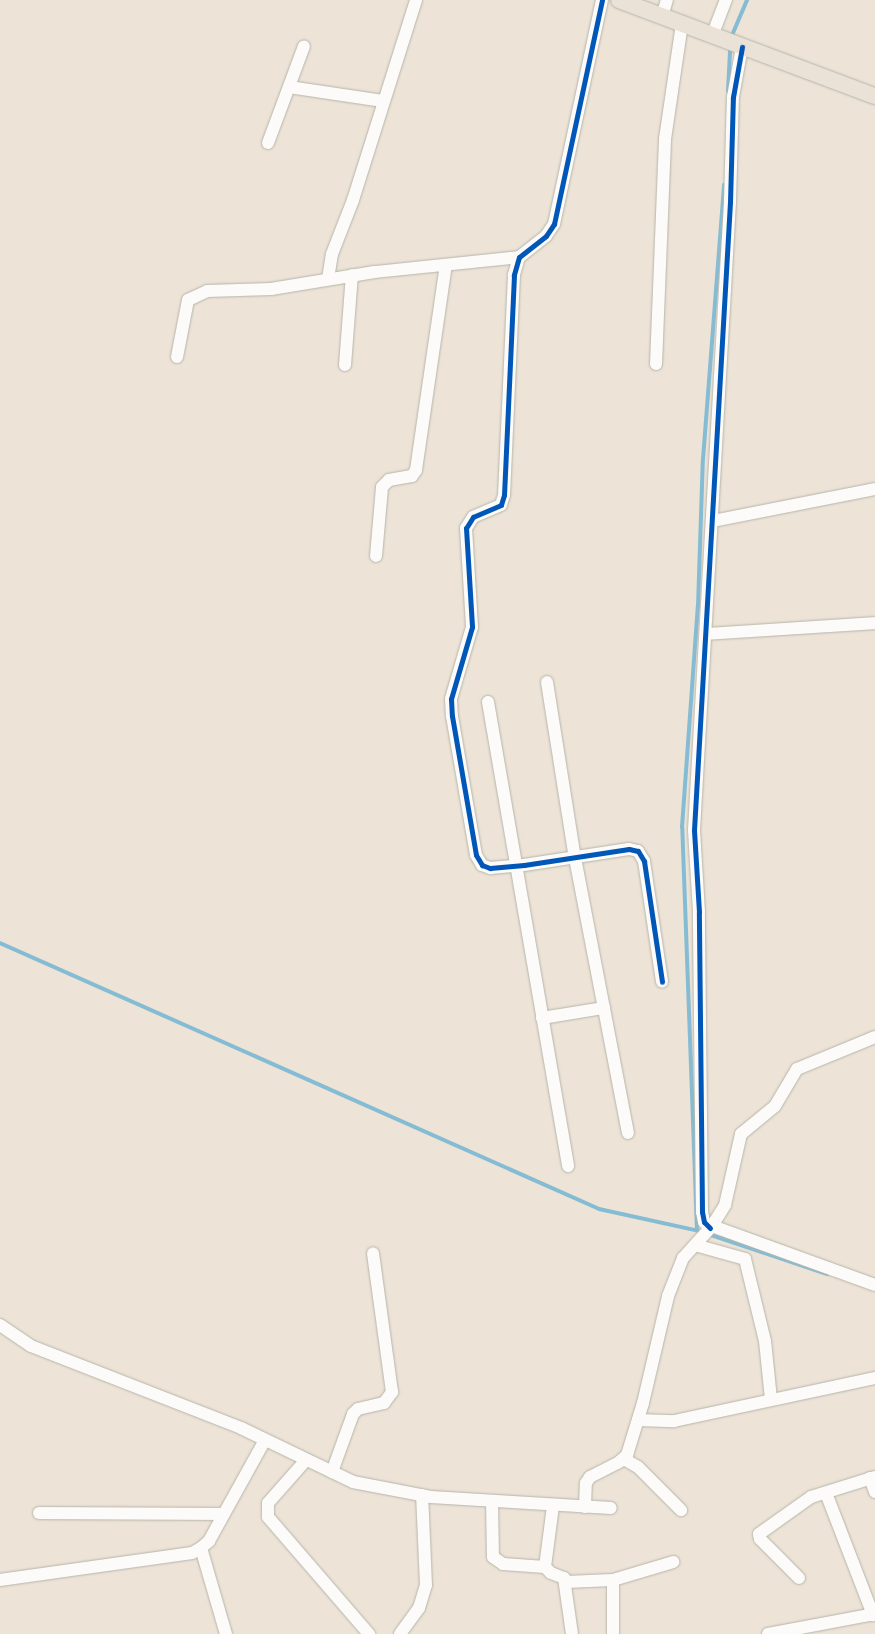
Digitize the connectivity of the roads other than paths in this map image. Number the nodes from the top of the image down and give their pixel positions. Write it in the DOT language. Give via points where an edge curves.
graph roads {
  1 [pos="416,0"];
  2 [pos="602,0"];
  3 [pos="619,0"];
  4 [pos="667,0"];
  5 [pos="726,0"];
  6 [pos="662,16"];
  7 [pos="682,24"];
  8 [pos="712,36"];
  9 [pos="304,46"];
  10 [pos="742,47"];
  11 [pos="289,87"];
  12 [pos="875,96"];
  13 [pos="384,101"];
  14 [pos="268,143"];
  15 [pos="520,257"];
  16 [pos="446,265"];
  17 [pos="352,276"];
  18 [pos="328,278"];
  19 [pos="177,357"];
  20 [pos="656,364"];
  21 [pos="346,365"];
  22 [pos="875,489"];
  23 [pos="713,521"];
  24 [pos="376,556"];
  25 [pos="875,623"];
  26 [pos="706,634"];
  27 [pos="547,682"];
  28 [pos="488,702"];
  29 [pos="576,858"];
  30 [pos="516,866"];
  31 [pos="662,982"];
  32 [pos="604,1008"];
  33 [pos="542,1018"];
  34 [pos="875,1036"];
  35 [pos="628,1133"];
  36 [pos="568,1166"];
  37 [pos="705,1234"];
  38 [pos="373,1253"];
  39 [pos="875,1285"];
  40 [pos="0,1325"];
  41 [pos="875,1378"];
  42 [pos="771,1399"];
  43 [pos="638,1420"];
  44 [pos="265,1440"];
  45 [pos="624,1459"];
  46 [pos="306,1460"];
  47 [pos="332,1472"];
  48 [pos="873,1478"];
  49 [pos="826,1492"];
  50 [pos="875,1492"];
  51 [pos="422,1495"];
  52 [pos="492,1501"];
  53 [pos="553,1506"];
  54 [pos="586,1507"];
  55 [pos="611,1508"];
  56 [pos="682,1510"];
  57 [pos="39,1513"];
  58 [pos="224,1514"];
  59 [pos="201,1548"];
  60 [pos="673,1562"];
  61 [pos="546,1567"];
  62 [pos="799,1578"];
  63 [pos="0,1580"];
  64 [pos="612,1580"];
  65 [pos="566,1582"];
  66 [pos="874,1614"];
  67 [pos="366,1633"];
  68 [pos="226,1634"];
  69 [pos="400,1634"];
  70 [pos="572,1634"];
  71 [pos="613,1634"];
  72 [pos="768,1634"];
  1 -- 13 [label="street"];
  2 -- 15 [label="street" via="554,224 546,236"];
  3 -- 6 [label="main road"];
  4 -- 6 [label="street"];
  5 -- 8 [label="street"];
  6 -- 7 [label="main road"];
  7 -- 8 [label="main road"];
  7 -- 20 [label="street" via="665,139"];
  8 -- 10 [label="main road"];
  9 -- 11 [label="street"];
  10 -- 12 [label="main road"];
  10 -- 23 [label="street" via="733,97"];
  11 -- 13 [label="street"];
  11 -- 14 [label="street"];
  13 -- 18 [label="street" via="353,200 332,254"];
  15 -- 16 [label="street"];
  15 -- 30 [label="street" via="514,275 504,496 501,505 473,517 466,528 472,627 451,699 476,854 482,865 490,868"];
  16 -- 17 [label="street"];
  16 -- 24 [label="street" via="416,470 412,476 389,480 382,487"];
  17 -- 18 [label="street"];
  17 -- 21 [label="street"];
  18 -- 19 [label="street" via="271,289 207,291 193,296 183,312"];
  22 -- 23 [label="street"];
  23 -- 26 [label="street"];
  25 -- 26 [label="street"];
  26 -- 37 [label="street" via="694,830 699,912 702,1212"];
  27 -- 29 [label="street"];
  28 -- 30 [label="street"];
  29 -- 30 [label="street"];
  29 -- 31 [label="street" via="629,849 642,855"];
  29 -- 32 [label="street"];
  30 -- 33 [label="street"];
  32 -- 33 [label="street"];
  32 -- 35 [label="street"];
  33 -- 36 [label="street"];
  34 -- 37 [label="street" via="797,1069 775,1106 744,1130 725,1205"];
  37 -- 39 [label="street"];
  37 -- 42 [label="street" via="745,1259 765,1341"];
  37 -- 43 [label="street" via="683,1258 668,1296"];
  38 -- 47 [label="street" via="392,1392 384,1403 358,1409 354,1414"];
  40 -- 44 [label="street" via="31,1346"];
  41 -- 42 [label="street"];
  42 -- 43 [label="street" via="674,1421"];
  43 -- 45 [label="street"];
  44 -- 46 [label="street"];
  44 -- 58 [label="street"];
  45 -- 54 [label="street" via="590,1476 586,1483"];
  45 -- 56 [label="street" via="638,1466"];
  46 -- 47 [label="street"];
  46 -- 67 [label="street" via="268,1503 268,1517"];
  47 -- 51 [label="street" via="353,1482"];
  48 -- 49 [label="street"];
  48 -- 50 [label="street"];
  49 -- 62 [label="street" via="795,1507 759,1534 760,1539"];
  49 -- 66 [label="street"];
  51 -- 52 [label="street"];
  51 -- 69 [label="street" via="426,1585 414,1619"];
  52 -- 53 [label="street"];
  52 -- 61 [label="street" via="493,1557 503,1564"];
  53 -- 54 [label="street"];
  53 -- 61 [label="street"];
  54 -- 55 [label="street"];
  57 -- 58 [label="street"];
  58 -- 59 [label="street"];
  59 -- 63 [label="street" via="185,1554"];
  59 -- 68 [label="street"];
  60 -- 64 [label="street"];
  61 -- 65 [label="street"];
  64 -- 65 [label="street"];
  64 -- 71 [label="street"];
  65 -- 70 [label="street"];
  66 -- 72 [label="street"];
}
